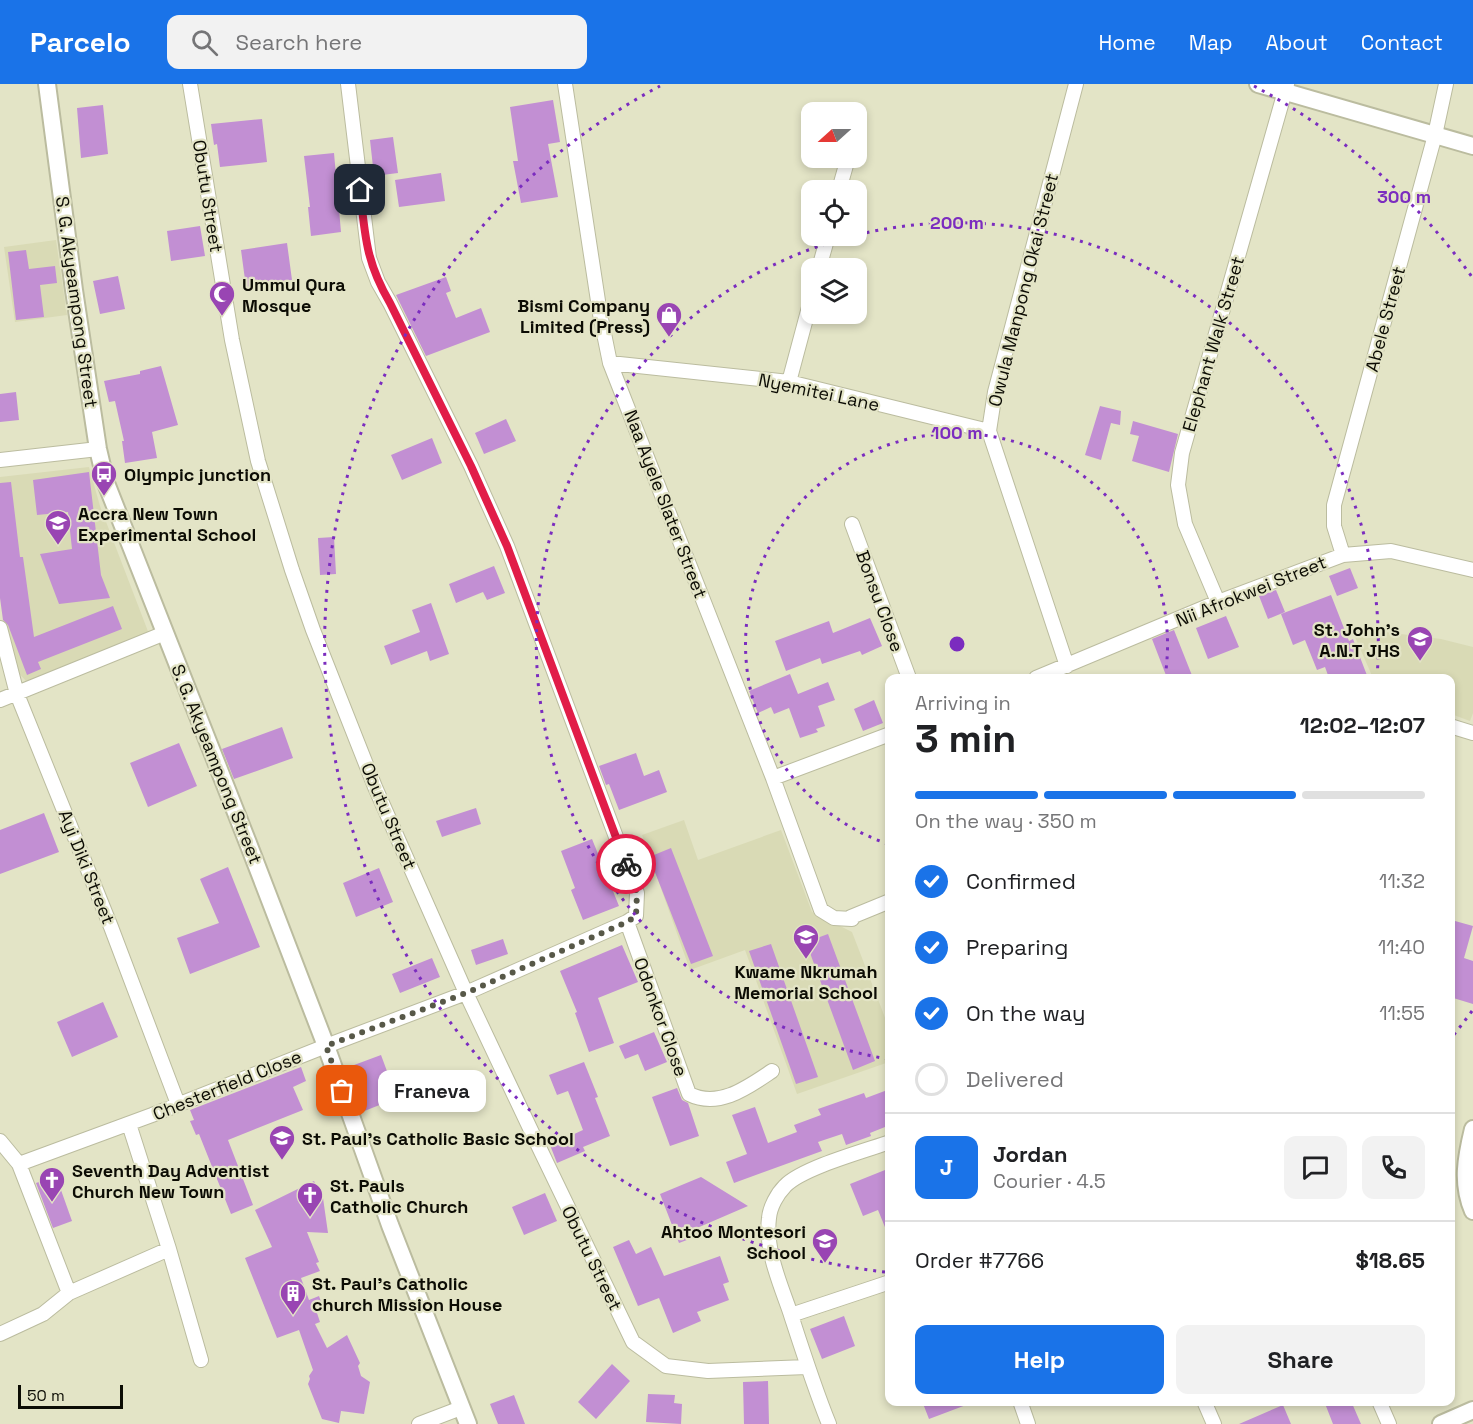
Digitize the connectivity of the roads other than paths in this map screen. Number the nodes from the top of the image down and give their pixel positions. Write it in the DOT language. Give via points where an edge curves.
graph roads {
  1 [pos="47,84"];
  2 [pos="190,84"];
  3 [pos="348,84"];
  4 [pos="565,84"];
  5 [pos="1076,84"];
  6 [pos="1258,84"];
  7 [pos="1446,84"];
  8 [pos="1286,88"];
  9 [pos="1435,135"];
  10 [pos="1473,146"];
  11 [pos="805,324"];
  12 [pos="610,363"];
  13 [pos="789,382"];
  14 [pos="989,431"];
  15 [pos="98,449"];
  16 [pos="0,460"];
  17 [pos="852,524"];
  18 [pos="1343,555"];
  19 [pos="1473,570"];
  20 [pos="1218,603"];
  21 [pos="0,628"];
  22 [pos="165,633"];
  23 [pos="1067,666"];
  24 [pos="908,674"];
  25 [pos="1046,674"];
  26 [pos="17,694"];
  27 [pos="0,700"];
  28 [pos="1455,728"];
  29 [pos="1473,733"];
  30 [pos="885,736"];
  31 [pos="773,778"];
  32 [pos="885,904"];
  33 [pos="627,922"];
  34 [pos="466,993"];
  35 [pos="326,1046"];
  36 [pos="772,1071"];
  37 [pos="178,1104"];
  38 [pos="129,1124"];
  39 [pos="1473,1129"];
  40 [pos="0,1141"];
  41 [pos="885,1144"];
  42 [pos="19,1164"];
  43 [pos="1473,1211"];
  44 [pos="169,1249"];
  45 [pos="885,1284"];
  46 [pos="69,1293"];
  47 [pos="791,1315"];
  48 [pos="0,1334"];
  49 [pos="201,1360"];
  50 [pos="807,1367"];
  51 [pos="1022,1406"];
  52 [pos="1206,1406"];
  53 [pos="1382,1406"];
  54 [pos="461,1408"];
  55 [pos="1473,1410"];
  56 [pos="419,1424"];
  57 [pos="468,1424"];
  58 [pos="829,1424"];
  59 [pos="1028,1424"];
  60 [pos="1214,1424"];
  61 [pos="1389,1424"];
  62 [pos="1441,1424"];
  1 -- 15 [label="street, S. G. Akyeampong Street"];
  2 -- 34 [label="street, Obutu Street" via="232,340 258,460 278,526 313,630 367,766"];
  3 -- 33 [label="street" via="369,258 507,546 637,893 636,916"];
  4 -- 12 [label="street, Naa Ayele Slater Street"];
  5 -- 14 [label="street, Owula Manpong Okai Street" via="995,392"];
  6 -- 8 [label="street"];
  7 -- 9 [label="street, Abele Street"];
  8 -- 9 [label="street"];
  8 -- 20 [label="street, Elephant Walk Street" via="1182,453 1178,485 1185,524"];
  9 -- 10 [label="street"];
  9 -- 18 [label="street, Abele Street" via="1334,505 1334,525"];
  11 -- 13 [label="street"];
  12 -- 13 [label="street, Nyemitei Lane"];
  12 -- 31 [label="street, Naa Ayele Slater Street"];
  13 -- 14 [label="street, Nyemitei Lane"];
  14 -- 23 [label="street, Owula Manpong Okai Street"];
  15 -- 16 [label="street"];
  15 -- 22 [label="street, S. G. Akyeampong Street" via="105,483"];
  17 -- 24 [label="street, Bonsu Close"];
  18 -- 19 [label="street, Nii Afrokwei Street" via="1391,551"];
  18 -- 20 [label="street, Nii Afrokwei Street"];
  20 -- 23 [label="street, Nii Afrokwei Street"];
  21 -- 26 [label="street, Ayi Diki Street"];
  22 -- 26 [label="street"];
  22 -- 35 [label="street, S. G. Akyeampong Street"];
  23 -- 25 [label="street, Nii Afrokwei Street"];
  26 -- 27 [label="street"];
  26 -- 37 [label="street, Ayi Diki Street"];
  28 -- 29 [label="street"];
  30 -- 31 [label="street"];
  31 -- 32 [label="street, Naa Ayele Slater Street" via="821,910 834,918 852,919"];
  33 -- 34 [label="street, Chesterfield Close"];
  33 -- 36 [label="street, Odonkor Close" via="689,1094 697,1098 730,1096"];
  34 -- 35 [label="street, Chesterfield Close"];
  34 -- 50 [label="street, Obutu Street" via="633,1342 666,1366 708,1371"];
  35 -- 37 [label="street, Chesterfield Close"];
  35 -- 54 [label="street, S. G. Akyeampong Street"];
  37 -- 38 [label="street, Chesterfield Close"];
  38 -- 42 [label="street, Chesterfield Close"];
  38 -- 44 [label="street, Chesterfield Close"];
  39 -- 43 [label="street" via="1465,1160"];
  40 -- 42 [label="street"];
  41 -- 47 [label="street" via="797,1176 783,1187 773,1203 769,1239"];
  42 -- 46 [label="street"];
  44 -- 46 [label="street"];
  44 -- 49 [label="street, Chesterfield Close"];
  45 -- 47 [label="street"];
  46 -- 48 [label="street" via="43,1314"];
  47 -- 50 [label="street"];
  50 -- 58 [label="street"];
  51 -- 59 [label="street"];
  52 -- 60 [label="street"];
  53 -- 61 [label="street"];
  54 -- 56 [label="street"];
  54 -- 57 [label="street, S. G. Akyeampong Street"];
  55 -- 62 [label="street"];
}
